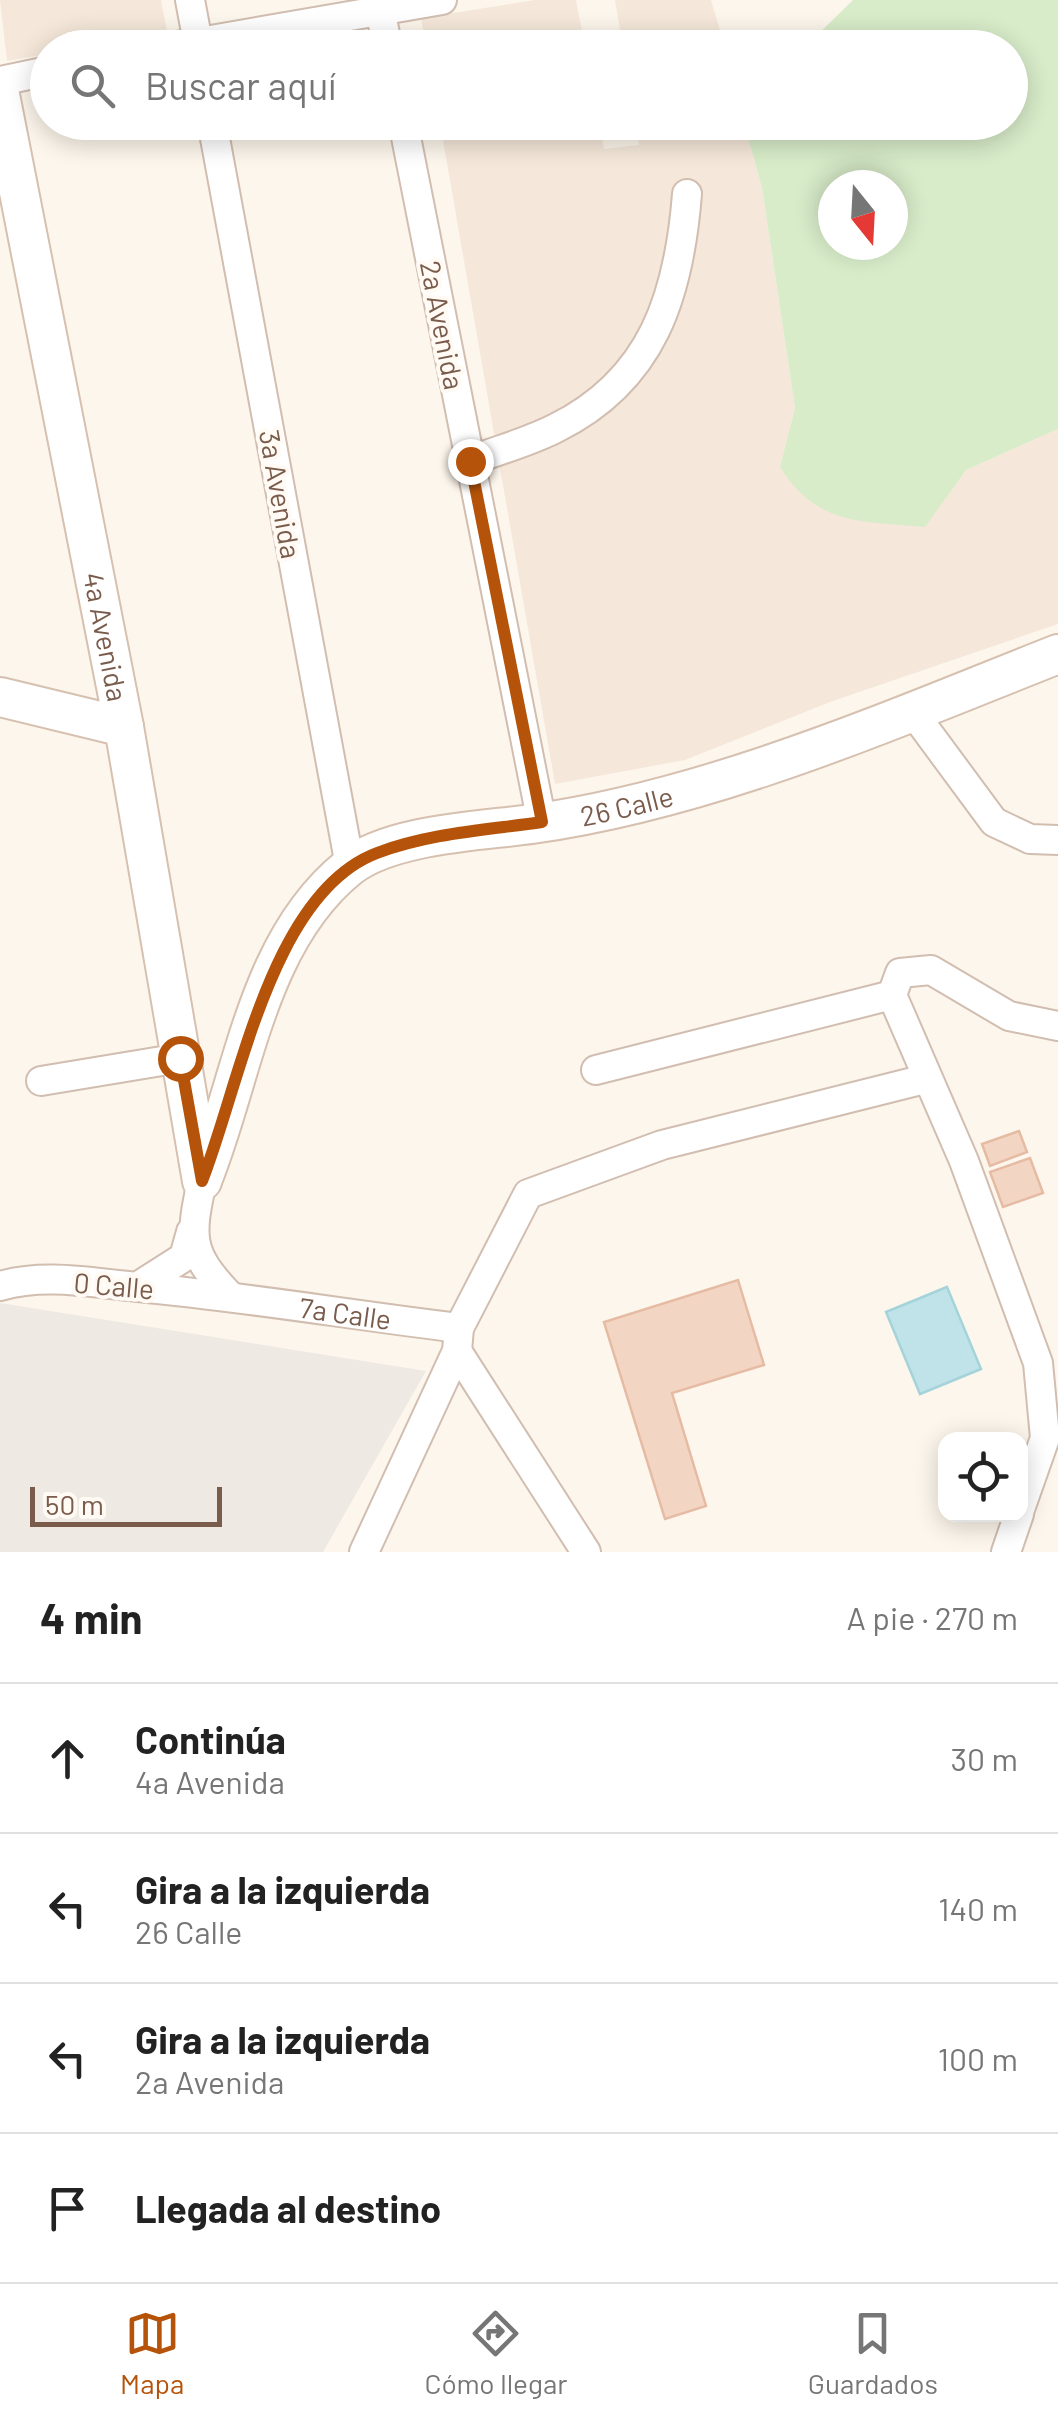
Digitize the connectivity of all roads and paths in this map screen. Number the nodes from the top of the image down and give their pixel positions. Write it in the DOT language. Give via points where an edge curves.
graph roads {
  1 [pos="190,0"];
  2 [pos="442,0"];
  3 [pos="380,6"];
  4 [pos="195,30"];
  5 [pos="265,30"];
  6 [pos="30,75"];
  7 [pos="0,81"];
  8 [pos="0,95"];
  9 [pos="215,140"];
  10 [pos="407,140"];
  11 [pos="686,194"];
  12 [pos="470,461"];
  13 [pos="1058,654"];
  14 [pos="0,697"];
  15 [pos="912,711"];
  16 [pos="124,727"];
  17 [pos="542,822"];
  18 [pos="1058,840"];
  19 [pos="350,866"];
  20 [pos="892,995"];
  21 [pos="1058,1026"];
  22 [pos="180,1058"];
  23 [pos="596,1070"];
  24 [pos="925,1079"];
  25 [pos="41,1082"];
  26 [pos="202,1181"];
  27 [pos="191,1232"];
  28 [pos="0,1286"];
  29 [pos="137,1287"];
  30 [pos="229,1294"];
  31 [pos="458,1340"];
  32 [pos="1028,1488"];
  33 [pos="1016,1522"];
  34 [pos="364,1552"];
  35 [pos="586,1552"];
  36 [pos="1006,1552"];
  1 -- 4 [label="street"];
  2 -- 3 [label="street"];
  3 -- 5 [label="street"];
  6 -- 7 [label="street"];
  8 -- 16 [label="street, 4a Avenida"];
  9 -- 19 [label="street, 3a Avenida"];
  10 -- 12 [label="street, 2a Avenida"];
  11 -- 12 [label="street" via="676,281 662,320 632,368 598,403 555,429"];
  12 -- 17 [label="street, 2a Avenida"];
  13 -- 15 [label="street, 26 Calle"];
  14 -- 16 [label="street"];
  15 -- 17 [label="street, 26 Calle" via="680,792"];
  15 -- 18 [label="street" via="994,822 1030,840"];
  16 -- 22 [label="street, 4a Avenida"];
  17 -- 19 [label="street, 26 Calle" via="422,840"];
  19 -- 26 [label="street, 26 Calle" via="300,921 269,979"];
  20 -- 21 [label="street" via="900,973 931,970 1008,1016"];
  20 -- 23 [label="street"];
  20 -- 24 [label="street"];
  22 -- 25 [label="street"];
  22 -- 26 [label="street, 4a Avenida"];
  24 -- 31 [label="street" via="662,1145 528,1194"];
  24 -- 32 [label="street" via="964,1162 1038,1364 1045,1438"];
  26 -- 27 [label="street"];
  27 -- 29 [label="street" via="184,1257"];
  27 -- 30 [label="street" via="201,1265"];
  28 -- 29 [label="street, 0 Calle" via="50,1278"];
  29 -- 30 [label="street, 0 Calle"];
  30 -- 31 [label="street, 7a Calle"];
  31 -- 34 [label="street"];
  31 -- 35 [label="street"];
  33 -- 36 [label="street"];
}
